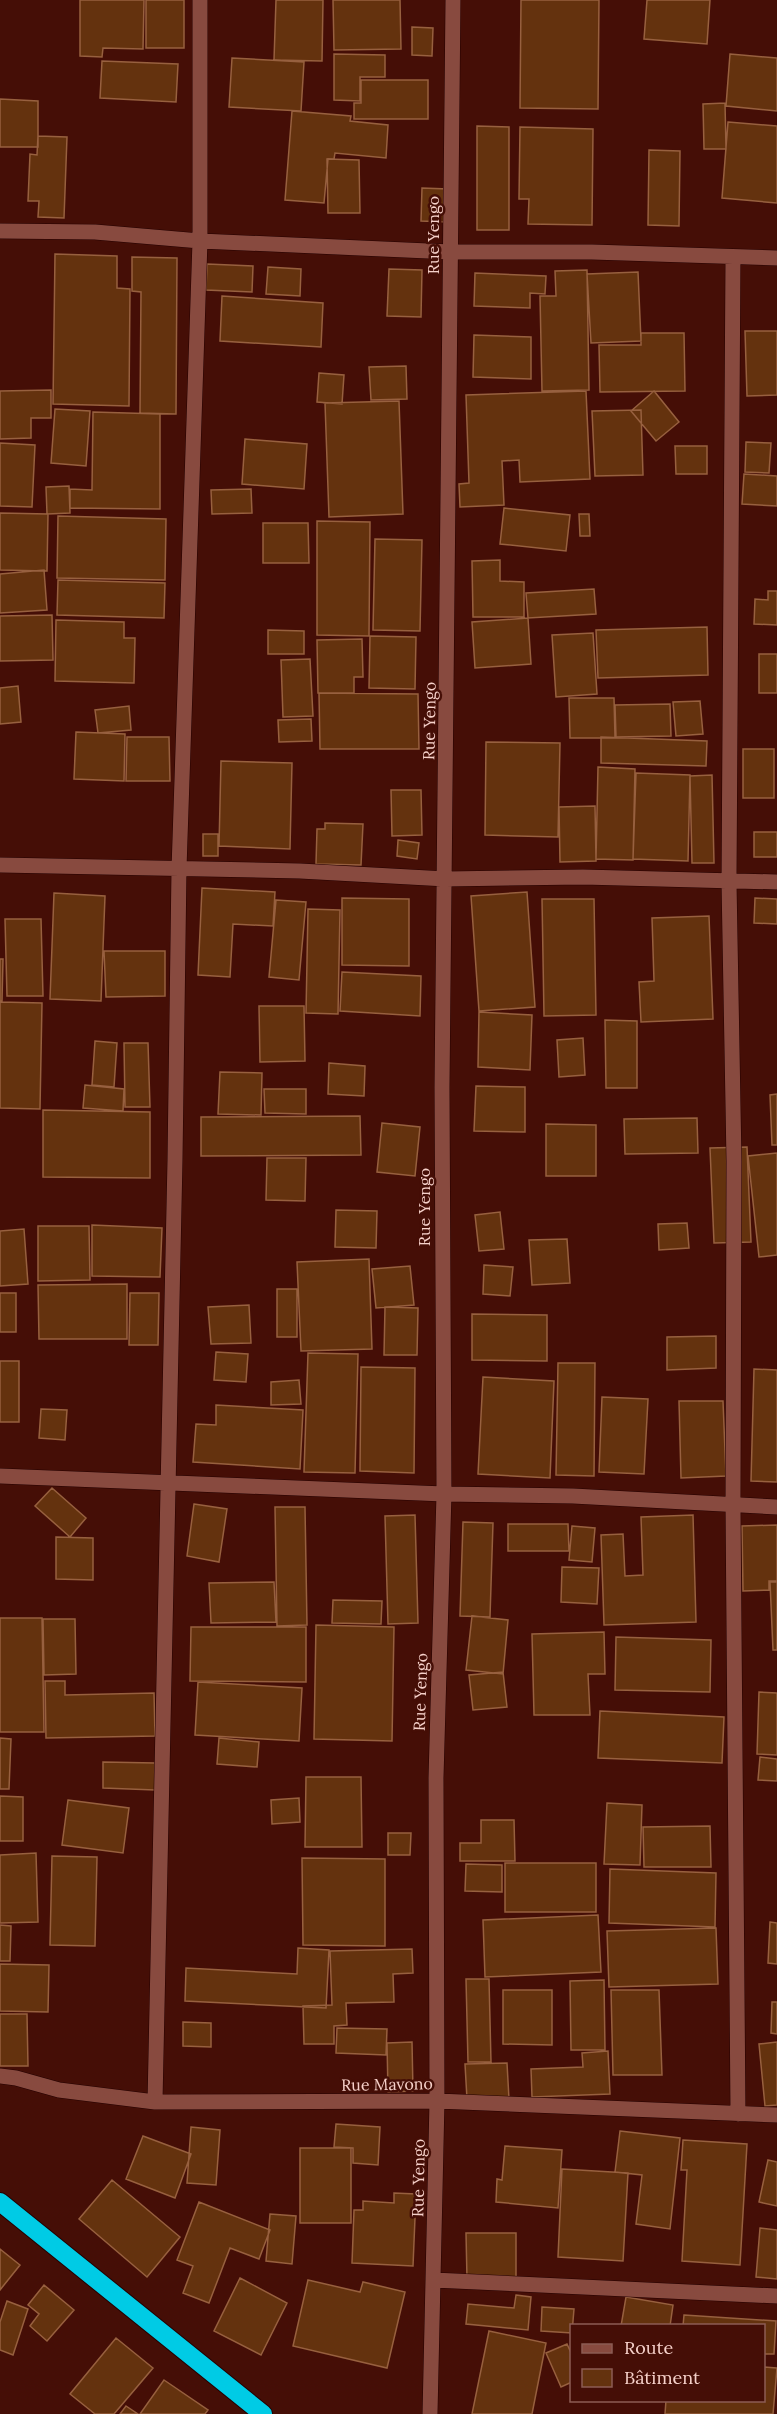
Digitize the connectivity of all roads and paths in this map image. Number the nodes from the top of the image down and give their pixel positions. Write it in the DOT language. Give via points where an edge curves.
graph roads {
  1 [pos="200,0"];
  2 [pos="453,0"];
  3 [pos="0,231"];
  4 [pos="200,241"];
  5 [pos="451,252"];
  6 [pos="733,257"];
  7 [pos="777,258"];
  8 [pos="0,865"];
  9 [pos="178,869"];
  10 [pos="446,879"];
  11 [pos="729,882"];
  12 [pos="777,882"];
  13 [pos="0,1476"];
  14 [pos="168,1483"];
  15 [pos="444,1494"];
  16 [pos="733,1505"];
  17 [pos="777,1507"];
  18 [pos="0,2076"];
  19 [pos="438,2101"];
  20 [pos="154,2102"];
  21 [pos="738,2114"];
  22 [pos="777,2115"];
  23 [pos="0,2202"];
  24 [pos="433,2280"];
  25 [pos="777,2296"];
  26 [pos="263,2414"];
  27 [pos="430,2414"];
  1 -- 4 [label="street"];
  2 -- 5 [label="street, Rue Yengo"];
  3 -- 4 [label="street" via="95,232"];
  4 -- 5 [label="street"];
  4 -- 9 [label="street"];
  5 -- 6 [label="street"];
  5 -- 10 [label="street, Rue Yengo"];
  6 -- 7 [label="street"];
  6 -- 11 [label="street"];
  8 -- 9 [label="street"];
  9 -- 10 [label="street"];
  9 -- 14 [label="street"];
  10 -- 11 [label="street" via="583,877"];
  10 -- 15 [label="street, Rue Yengo" via="442,1087"];
  11 -- 12 [label="street"];
  11 -- 16 [label="street" via="735,1161"];
  13 -- 14 [label="street"];
  14 -- 15 [label="street"];
  14 -- 20 [label="street"];
  15 -- 16 [label="street"];
  15 -- 19 [label="street, Rue Yengo" via="436,1778"];
  16 -- 17 [label="street"];
  16 -- 21 [label="street"];
  18 -- 20 [label="street, Rue Mavono" via="58,2090"];
  19 -- 20 [label="street, Rue Mavono"];
  19 -- 21 [label="street, Rue Mavono"];
  19 -- 24 [label="street, Rue Yengo"];
  21 -- 22 [label="street, Rue Mavono"];
  23 -- 26 [label="highway"];
  24 -- 25 [label="street"];
  24 -- 27 [label="street, Rue Yengo"];
}
